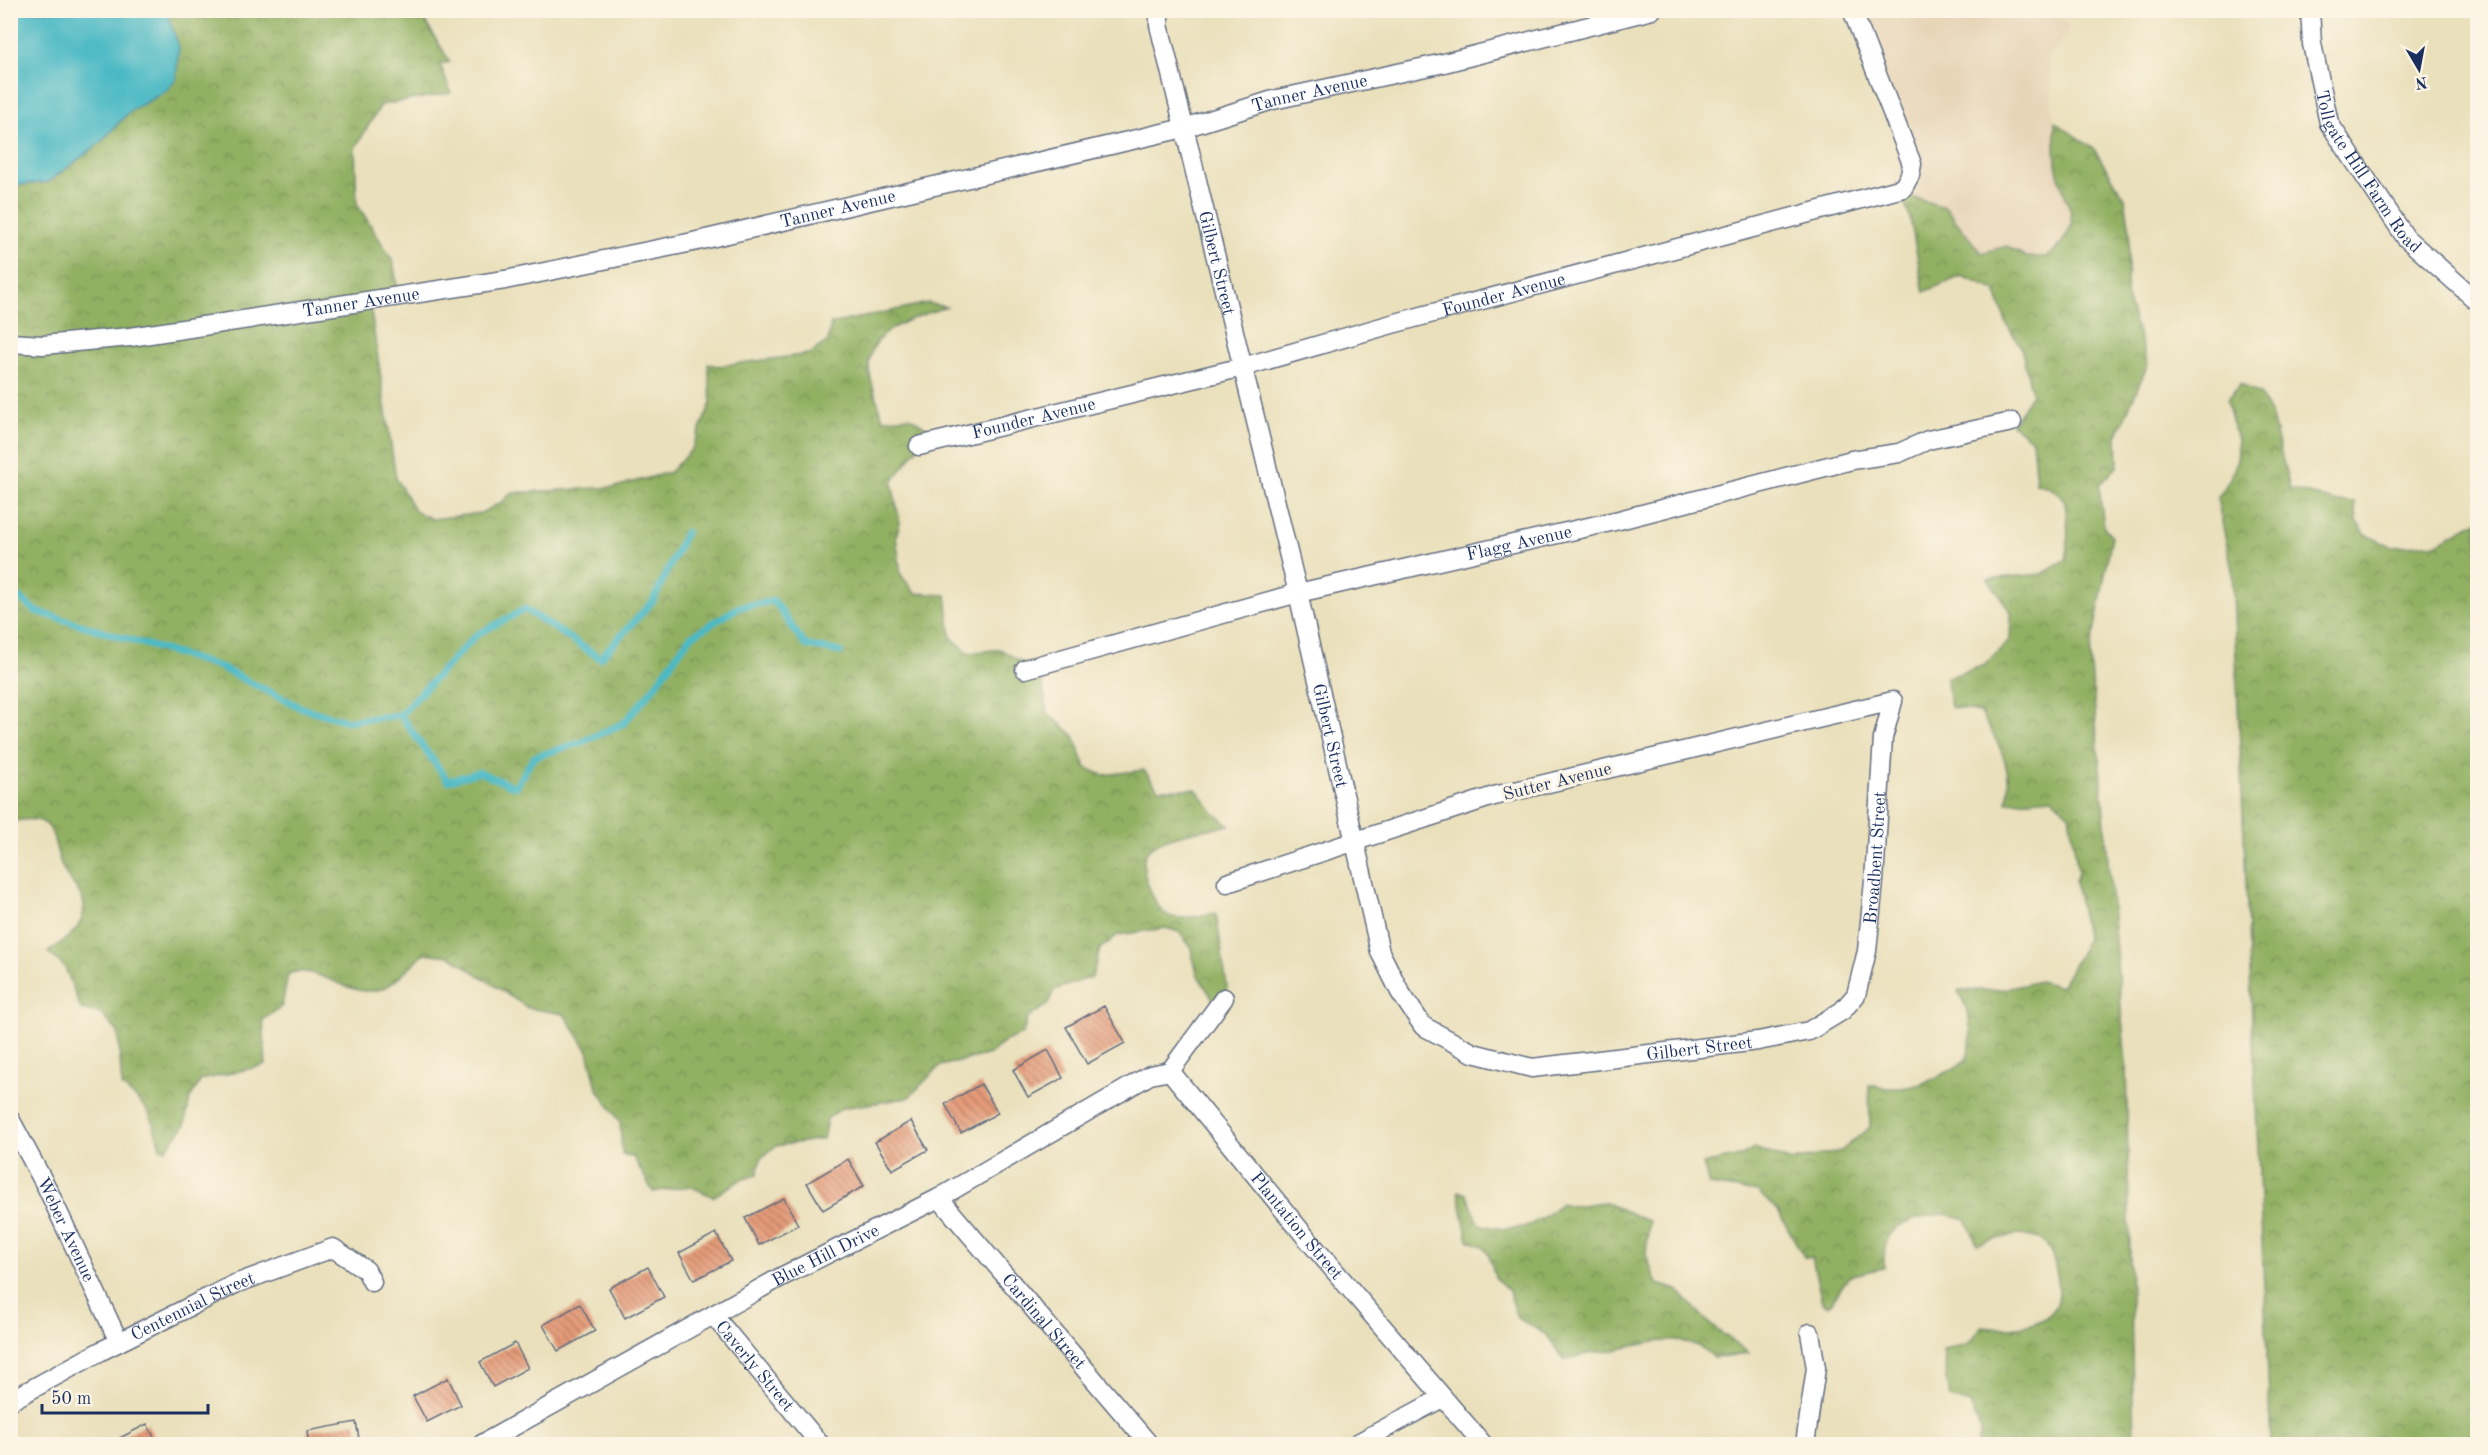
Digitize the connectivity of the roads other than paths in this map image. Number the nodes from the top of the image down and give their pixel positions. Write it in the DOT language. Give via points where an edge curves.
graph roads {
  1 [pos="1159,10"];
  2 [pos="1652,10"];
  3 [pos="1852,10"];
  4 [pos="2310,10"];
  5 [pos="1184,128"];
  6 [pos="2478,302"];
  7 [pos="10,343"];
  8 [pos="1243,367"];
  9 [pos="2012,422"];
  10 [pos="919,446"];
  11 [pos="1298,593"];
  12 [pos="1025,669"];
  13 [pos="1893,700"];
  14 [pos="1355,840"];
  15 [pos="1227,884"];
  16 [pos="1224,998"];
  17 [pos="1842,1011"];
  18 [pos="1170,1071"];
  19 [pos="10,1119"];
  20 [pos="939,1198"];
  21 [pos="372,1282"];
  22 [pos="713,1315"];
  23 [pos="1810,1333"];
  24 [pos="119,1342"];
  25 [pos="1442,1398"];
  26 [pos="10,1401"];
  27 [pos="482,1444"];
  28 [pos="820,1444"];
  29 [pos="1149,1444"];
  30 [pos="1356,1444"];
  31 [pos="1483,1444"];
  32 [pos="1805,1444"];
  1 -- 5 [label="street, Gilbert Street" via="1159,25"];
  2 -- 5 [label="street, Tanner Avenue" via="1444,63 1273,100"];
  3 -- 8 [label="street, Founder Avenue" via="1911,164 1903,188"];
  4 -- 6 [label="street, Tollgate Hill Farm Road" via="2312,44 2329,123 2406,238"];
  5 -- 7 [label="street, Tanner Avenue" via="693,242 505,280 130,337 44,345"];
  5 -- 8 [label="street, Gilbert Street"];
  8 -- 10 [label="street, Founder Avenue"];
  8 -- 11 [label="street, Gilbert Street"];
  9 -- 11 [label="street, Flagg Avenue" via="1928,440 1899,453 1852,460 1619,520"];
  11 -- 12 [label="street, Flagg Avenue"];
  11 -- 14 [label="street, Gilbert Street"];
  13 -- 14 [label="street, Sutter Avenue" via="1494,796"];
  13 -- 17 [label="street, Broadbent Street" via="1882,738 1867,951 1856,995"];
  14 -- 15 [label="street, Sutter Avenue"];
  14 -- 17 [label="street, Gilbert Street" via="1380,952 1400,992 1424,1026 1473,1053 1532,1068 1544,1067 1758,1041 1809,1031"];
  16 -- 18 [label="street"];
  18 -- 20 [label="street, Blue Hill Drive" via="1150,1076"];
  18 -- 25 [label="street, Plantation Street"];
  19 -- 24 [label="street, Weber Avenue"];
  20 -- 22 [label="street, Blue Hill Drive"];
  20 -- 29 [label="street, Cardinal Street"];
  21 -- 24 [label="street, Centennial Street" via="366,1270 333,1248 235,1284"];
  22 -- 27 [label="street, Blue Hill Drive"];
  22 -- 28 [label="street, Caverly Street"];
  23 -- 32 [label="street" via="1816,1368"];
  24 -- 26 [label="street, Centennial Street"];
  25 -- 30 [label="street"];
  25 -- 31 [label="street, Plantation Street"];
}
